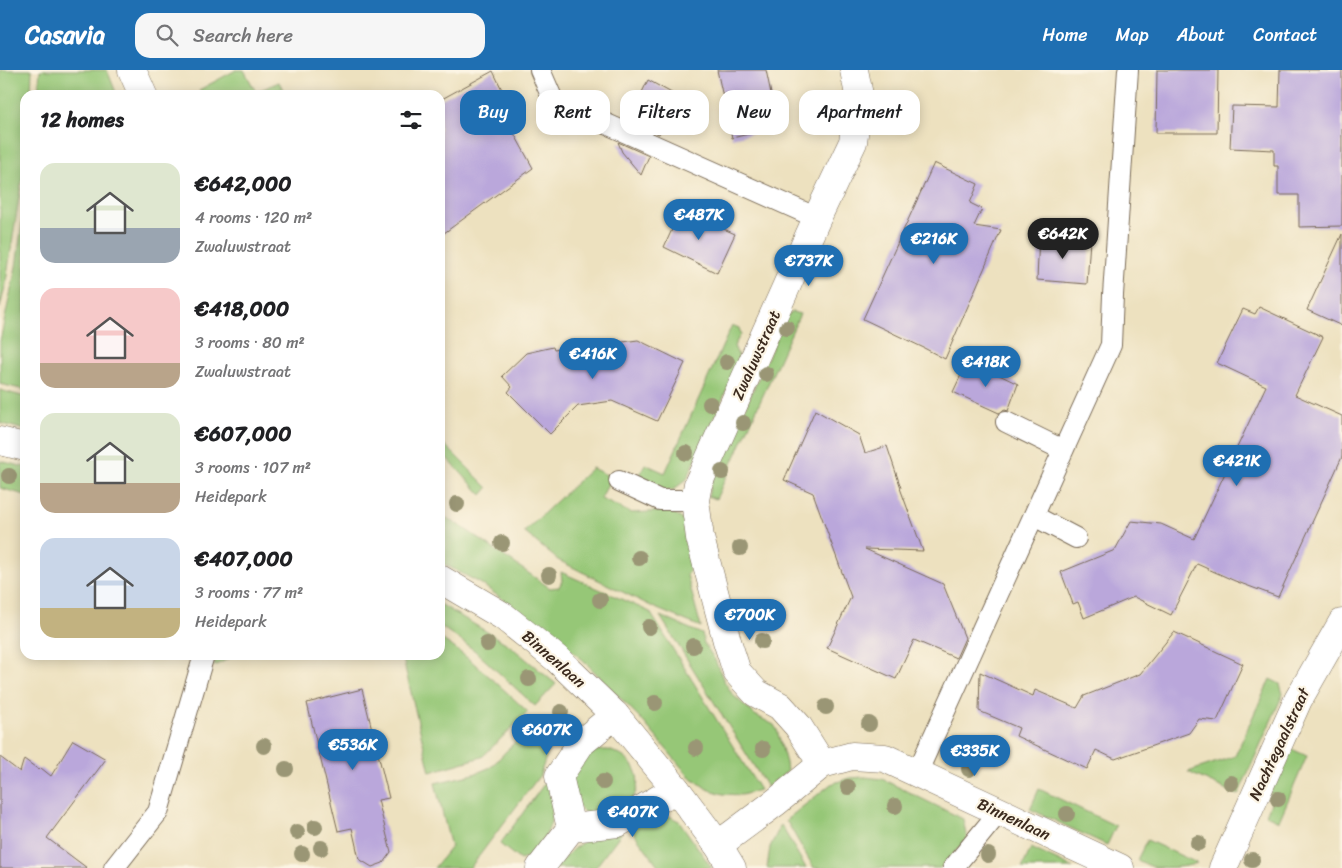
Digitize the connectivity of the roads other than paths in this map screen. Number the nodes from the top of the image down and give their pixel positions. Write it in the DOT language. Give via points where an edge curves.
graph roads {
  1 [pos="132,70"];
  2 [pos="540,70"];
  3 [pos="854,70"];
  4 [pos="1128,70"];
  5 [pos="141,90"];
  6 [pos="817,218"];
  7 [pos="1006,422"];
  8 [pos="0,441"];
  9 [pos="20,446"];
  10 [pos="1063,450"];
  11 [pos="619,481"];
  12 [pos="695,500"];
  13 [pos="1034,516"];
  14 [pos="1076,538"];
  15 [pos="445,581"];
  16 [pos="1342,623"];
  17 [pos="1335,650"];
  18 [pos="203,660"];
  19 [pos="615,716"];
  20 [pos="822,764"];
  21 [pos="917,773"];
  22 [pos="676,788"];
  23 [pos="999,812"];
  24 [pos="571,828"];
  25 [pos="718,844"];
  26 [pos="114,868"];
  27 [pos="540,868"];
  28 [pos="732,868"];
  29 [pos="953,868"];
  30 [pos="1120,868"];
  31 [pos="1222,868"];
  1 -- 5 [label="street"];
  2 -- 6 [label="lane" via="553,100"];
  3 -- 6 [label="street, Zwaluwstraat" via="859,95 853,142"];
  4 -- 10 [label="lane" via="1111,345"];
  6 -- 12 [label="street, Zwaluwstraat" via="698,484"];
  7 -- 10 [label="lane"];
  8 -- 9 [label="street"];
  10 -- 13 [label="lane"];
  11 -- 12 [label="lane" via="660,500"];
  12 -- 20 [label="street" via="700,538 737,672 756,693 780,706 798,726"];
  13 -- 14 [label="lane"];
  13 -- 21 [label="lane"];
  15 -- 19 [label="street, Binnenlaan" via="503,616 557,659"];
  16 -- 17 [label="street, Nachtegaalstraat"];
  17 -- 31 [label="street, Nachtegaalstraat" via="1298,700"];
  18 -- 26 [label="lane" via="158,812"];
  19 -- 22 [label="street, Binnenlaan"];
  19 -- 24 [label="street" via="581,743 559,776"];
  20 -- 21 [label="street, Binnenlaan" via="852,756 885,758"];
  20 -- 25 [label="street, Binnenlaan"];
  21 -- 23 [label="street, Binnenlaan"];
  22 -- 24 [label="street" via="618,823"];
  22 -- 25 [label="street, Binnenlaan"];
  23 -- 29 [label="lane"];
  23 -- 30 [label="street, Binnenlaan"];
  24 -- 27 [label="street"];
  25 -- 28 [label="street"];
}
